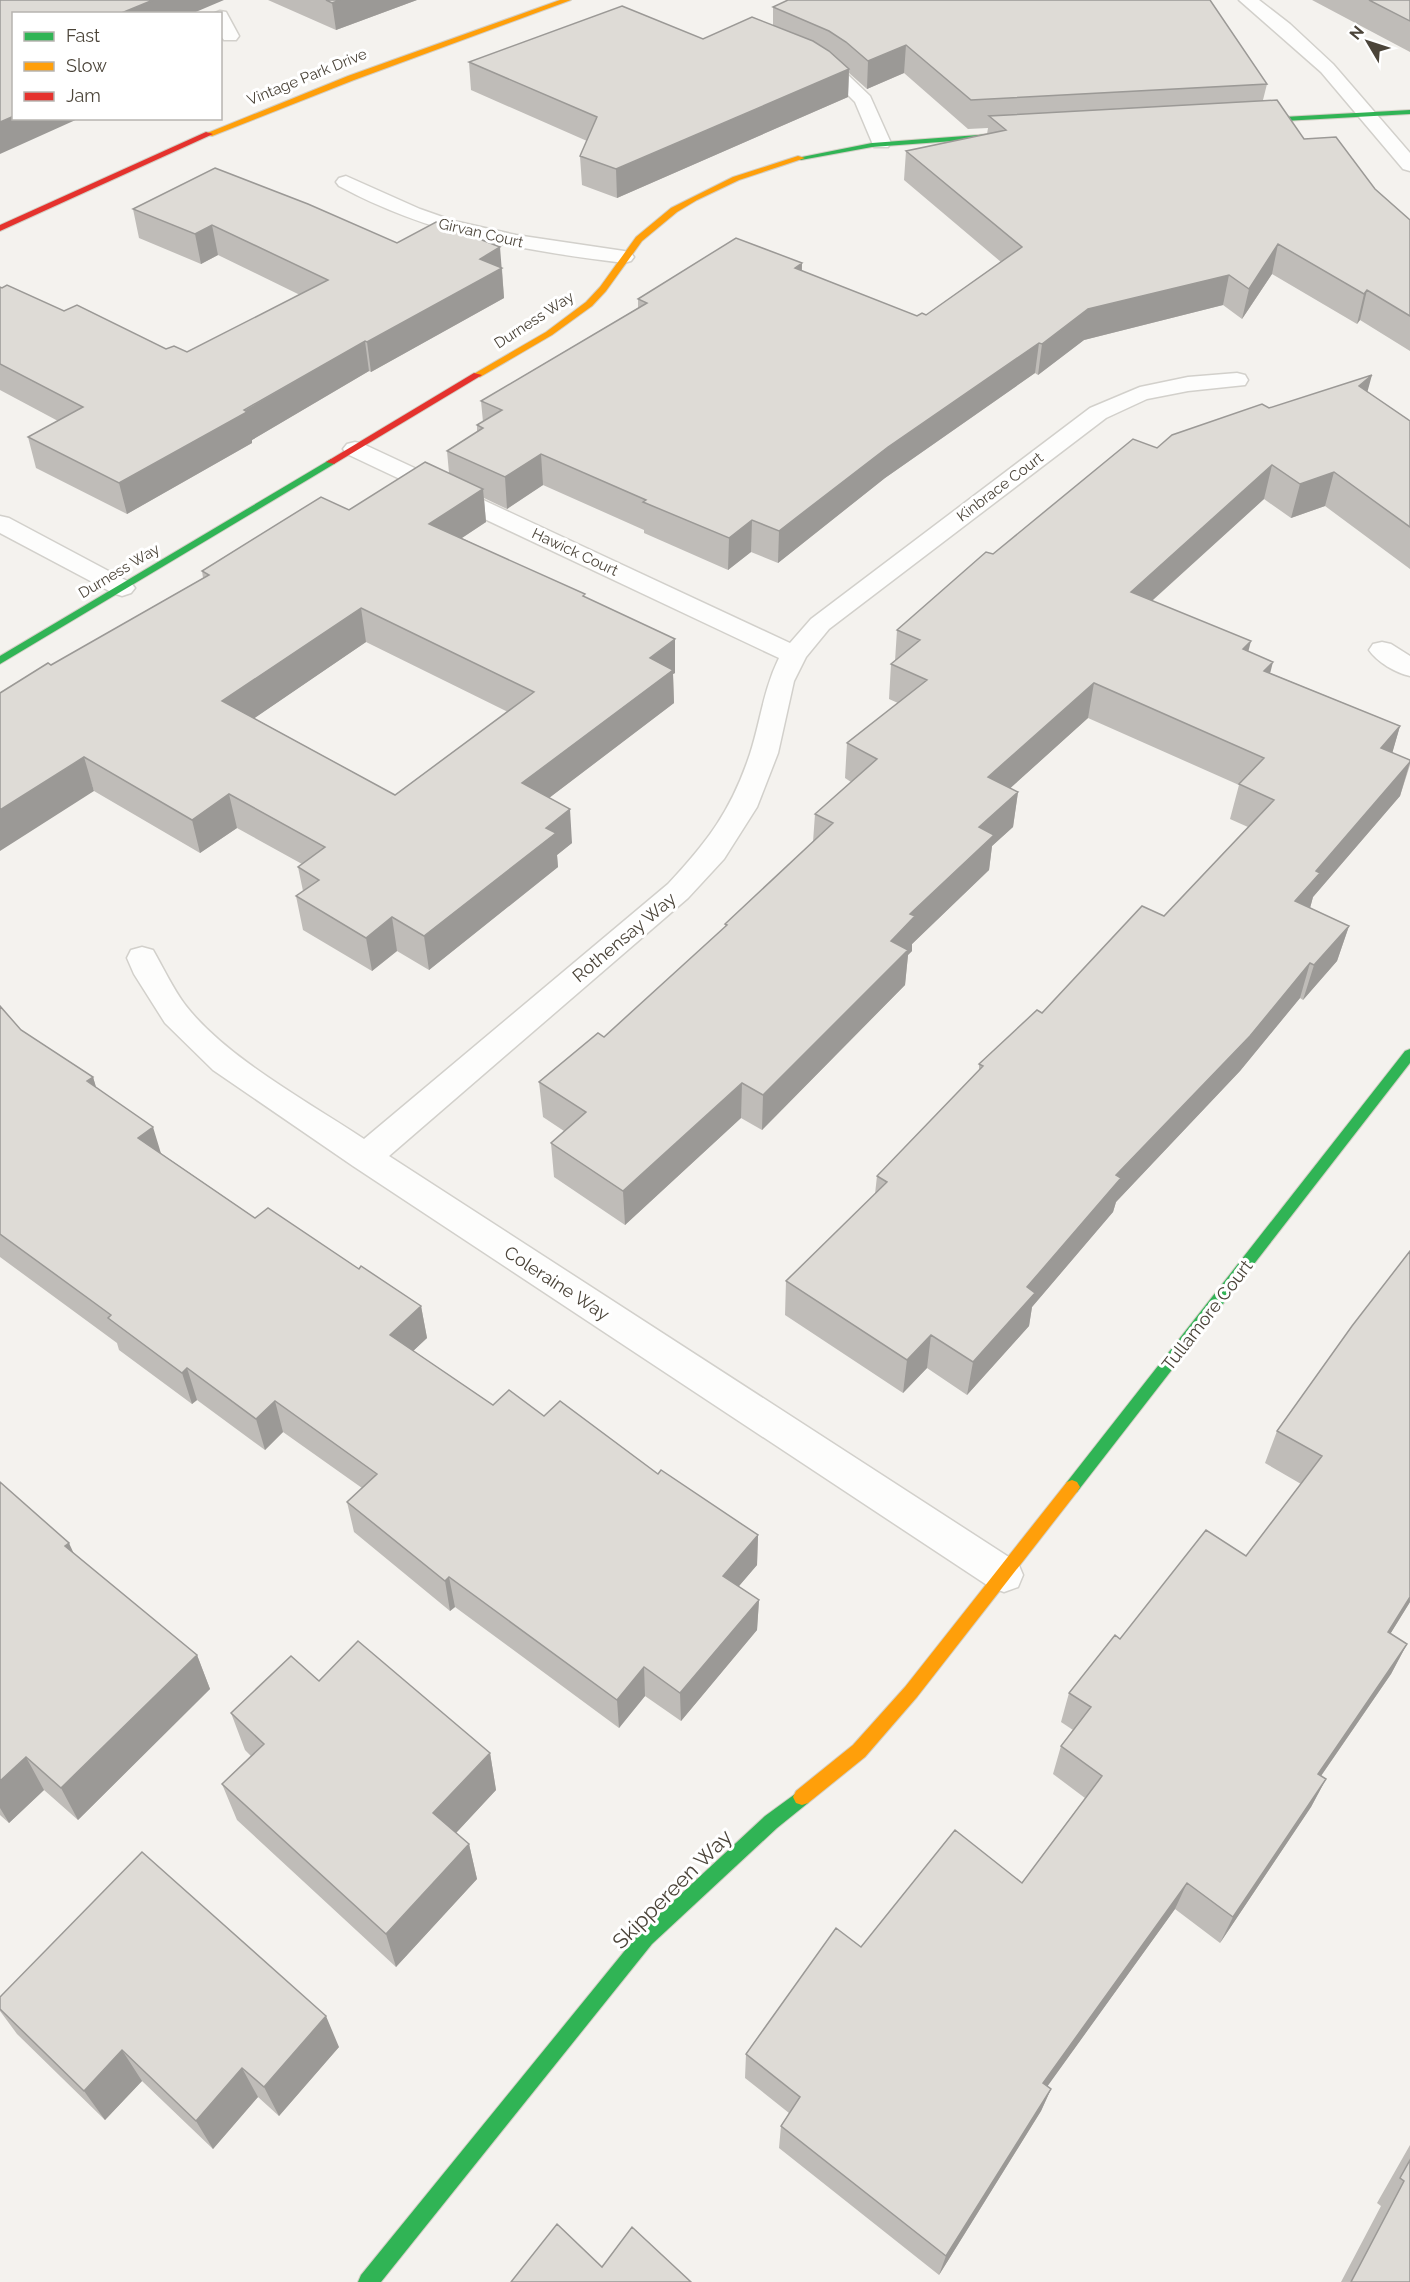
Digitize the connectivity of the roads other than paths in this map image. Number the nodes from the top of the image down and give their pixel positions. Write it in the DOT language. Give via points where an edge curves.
graph roads {
  1 [pos="567,0"];
  2 [pos="1248,0"];
  3 [pos="205,1"];
  4 [pos="216,12"];
  5 [pos="222,21"];
  6 [pos="230,36"];
  7 [pos="794,54"];
  8 [pos="1410,112"];
  9 [pos="1366,114"];
  10 [pos="1236,122"];
  11 [pos="1037,133"];
  12 [pos="881,143"];
  13 [pos="1410,165"];
  14 [pos="346,182"];
  15 [pos="0,228"];
  16 [pos="624,257"];
  17 [pos="1237,380"];
  18 [pos="355,449"];
  19 [pos="0,523"];
  20 [pos="122,588"];
  21 [pos="1382,650"];
  22 [pos="794,655"];
  23 [pos="0,661"];
  24 [pos="1410,668"];
  25 [pos="142,958"];
  26 [pos="1410,1054"];
  27 [pos="365,1157"];
  28 [pos="1004,1575"];
  29 [pos="368,2282"];
  1 -- 15 [label="street, Vintage Park Drive" via="300,97"];
  2 -- 9 [label="street" via="1327,68"];
  3 -- 4 [label="street"];
  5 -- 6 [label="street"];
  7 -- 12 [label="street" via="842,79 862,100"];
  8 -- 9 [label="street"];
  9 -- 10 [label="street"];
  9 -- 13 [label="street"];
  11 -- 12 [label="street, Durness Way"];
  12 -- 16 [label="street, Durness Way" via="784,162 732,180 681,206 646,233"];
  14 -- 16 [label="street, Girvan Court" via="390,206 472,234"];
  16 -- 18 [label="street, Durness Way" via="598,295 572,318"];
  17 -- 22 [label="street, Kinbrace Court" via="1188,384 1140,394 1098,412 820,624"];
  18 -- 20 [label="street, Durness Way"];
  18 -- 22 [label="street, Hawick Court"];
  19 -- 20 [label="street"];
  20 -- 23 [label="street, Durness Way"];
  21 -- 24 [label="street"];
  22 -- 27 [label="street, Rothensay Way" via="781,681 764,753 743,807 714,852 678,891"];
  25 -- 27 [label="street, Coleraine Way" via="176,1015 224,1062"];
  26 -- 28 [label="street, Tullamore Court"];
  27 -- 28 [label="street, Coleraine Way"];
  28 -- 29 [label="street, Skippereen Way" via="859,1751 771,1822 646,1938"];
}
